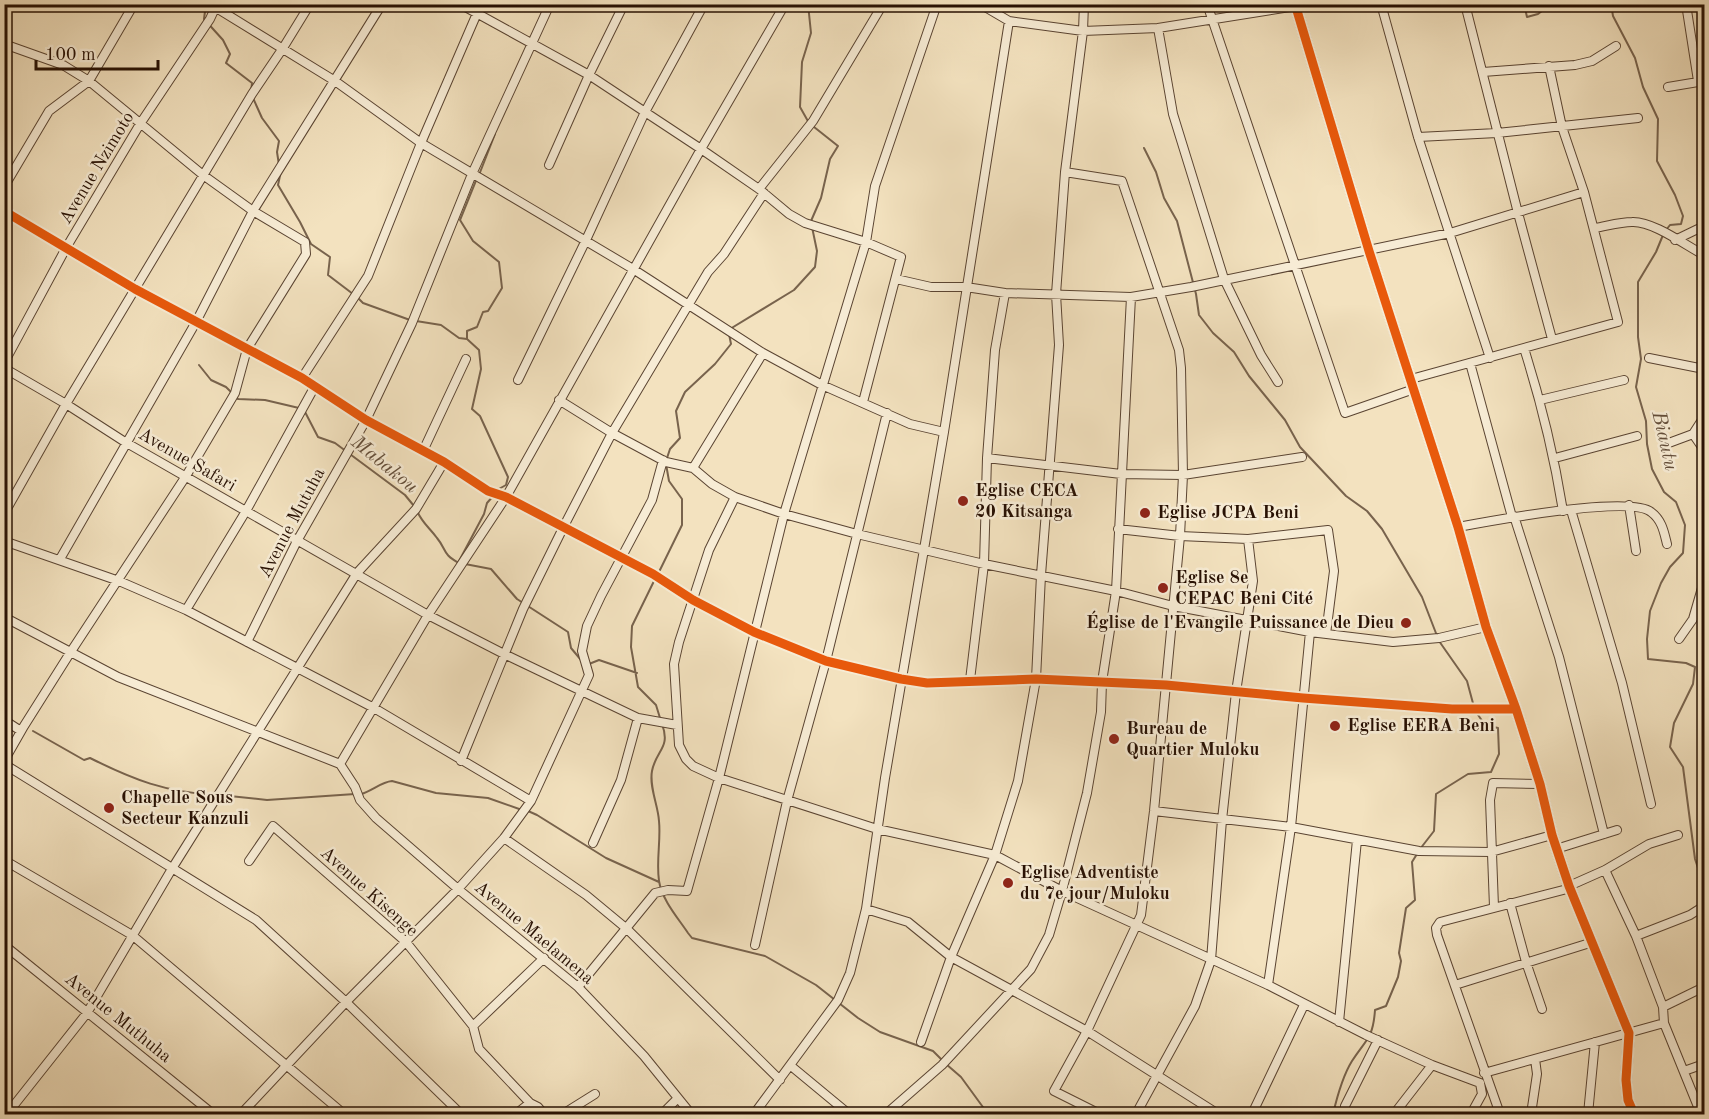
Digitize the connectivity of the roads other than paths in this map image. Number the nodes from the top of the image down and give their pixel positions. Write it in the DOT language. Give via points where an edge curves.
graph roads {
  1 [pos="134,4"];
  2 [pos="310,4"];
  3 [pos="382,4"];
  4 [pos="460,4"];
  5 [pos="481,4"];
  6 [pos="550,4"];
  7 [pos="624,4"];
  8 [pos="704,4"];
  9 [pos="785,4"];
  10 [pos="883,4"];
  11 [pos="938,4"];
  12 [pos="980,4"];
  13 [pos="1084,4"];
  14 [pos="1207,4"];
  15 [pos="1309,4"];
  16 [pos="1381,4"];
  17 [pos="1465,4"];
  18 [pos="1686,4"];
  19 [pos="214,6"];
  20 [pos="1296,6"];
  21 [pos="477,14"];
  22 [pos="1212,20"];
  23 [pos="1009,21"];
  24 [pos="1158,28"];
  25 [pos="1083,31"];
  26 [pos="4,44"];
  27 [pos="530,44"];
  28 [pos="1616,46"];
  29 [pos="283,48"];
  30 [pos="1549,66"];
  31 [pos="1483,72"];
  32 [pos="589,75"];
  33 [pos="89,81"];
  34 [pos="335,81"];
  35 [pos="1701,81"];
  36 [pos="1668,87"];
  37 [pos="645,112"];
  38 [pos="1638,118"];
  39 [pos="140,124"];
  40 [pos="1562,127"];
  41 [pos="1497,133"];
  42 [pos="1418,136"];
  43 [pos="421,143"];
  44 [pos="701,149"];
  45 [pos="549,165"];
  46 [pos="1065,172"];
  47 [pos="472,174"];
  48 [pos="203,175"];
  49 [pos="4,187"];
  50 [pos="761,191"];
  51 [pos="1584,192"];
  52 [pos="4,211"];
  53 [pos="253,212"];
  54 [pos="1518,213"];
  55 [pos="1704,226"];
  56 [pos="1595,228"];
  57 [pos="1450,233"];
  58 [pos="586,240"];
  59 [pos="1675,240"];
  60 [pos="866,242"];
  61 [pos="66,248"];
  62 [pos="1369,251"];
  63 [pos="1704,255"];
  64 [pos="1295,265"];
  65 [pos="633,269"];
  66 [pos="896,279"];
  67 [pos="1224,279"];
  68 [pos="966,286"];
  69 [pos="135,289"];
  70 [pos="1005,292"];
  71 [pos="1056,294"];
  72 [pos="1161,294"];
  73 [pos="1131,297"];
  74 [pos="688,303"];
  75 [pos="196,322"];
  76 [pos="1552,339"];
  77 [pos="1524,348"];
  78 [pos="247,349"];
  79 [pos="763,352"];
  80 [pos="1490,358"];
  81 [pos="1649,358"];
  82 [pos="466,359"];
  83 [pos="4,363"];
  84 [pos="1470,363"];
  85 [pos="4,368"];
  86 [pos="1704,369"];
  87 [pos="302,378"];
  88 [pos="518,380"];
  89 [pos="1624,381"];
  90 [pos="1278,382"];
  91 [pos="1412,384"];
  92 [pos="822,385"];
  93 [pos="315,386"];
  94 [pos="559,400"];
  95 [pos="1540,400"];
  96 [pos="863,402"];
  97 [pos="66,404"];
  98 [pos="887,413"];
  99 [pos="1704,417"];
  100 [pos="366,420"];
  101 [pos="944,432"];
  102 [pos="612,433"];
  103 [pos="1693,434"];
  104 [pos="1637,435"];
  105 [pos="125,442"];
  106 [pos="1666,444"];
  107 [pos="423,450"];
  108 [pos="1704,450"];
  109 [pos="1302,457"];
  110 [pos="1554,458"];
  111 [pos="987,459"];
  112 [pos="663,460"];
  113 [pos="444,462"];
  114 [pos="1050,465"];
  115 [pos="693,468"];
  116 [pos="1122,474"];
  117 [pos="1183,475"];
  118 [pos="186,476"];
  119 [pos="506,497"];
  120 [pos="735,497"];
  121 [pos="1629,505"];
  122 [pos="1567,510"];
  123 [pos="246,511"];
  124 [pos="4,514"];
  125 [pos="784,514"];
  126 [pos="1513,516"];
  127 [pos="1458,527"];
  128 [pos="563,528"];
  129 [pos="1118,529"];
  130 [pos="857,534"];
  131 [pos="1180,536"];
  132 [pos="1248,539"];
  133 [pos="4,541"];
  134 [pos="297,541"];
  135 [pos="1667,544"];
  136 [pos="924,549"];
  137 [pos="1636,551"];
  138 [pos="621,557"];
  139 [pos="60,559"];
  140 [pos="984,564"];
  141 [pos="357,573"];
  142 [pos="1041,575"];
  143 [pos="119,580"];
  144 [pos="1704,588"];
  145 [pos="1116,591"];
  146 [pos="693,600"];
  147 [pos="1173,606"];
  148 [pos="186,610"];
  149 [pos="428,615"];
  150 [pos="4,618"];
  151 [pos="1248,621"];
  152 [pos="1486,627"];
  153 [pos="754,632"];
  154 [pos="1310,632"];
  155 [pos="1326,634"];
  156 [pos="1678,639"];
  157 [pos="247,642"];
  158 [pos="70,653"];
  159 [pos="504,654"];
  160 [pos="826,661"];
  161 [pos="297,668"];
  162 [pos="901,679"];
  163 [pos="1036,679"];
  164 [pos="970,680"];
  165 [pos="1102,682"];
  166 [pos="1166,685"];
  167 [pos="581,691"];
  168 [pos="1236,692"];
  169 [pos="1303,698"];
  170 [pos="374,708"];
  171 [pos="1516,709"];
  172 [pos="638,718"];
  173 [pos="4,720"];
  174 [pos="677,725"];
  175 [pos="21,731"];
  176 [pos="258,733"];
  177 [pos="461,761"];
  178 [pos="4,763"];
  179 [pos="340,764"];
  180 [pos="719,778"];
  181 [pos="1540,783"];
  182 [pos="787,801"];
  183 [pos="1651,804"];
  184 [pos="527,807"];
  185 [pos="1154,811"];
  186 [pos="1222,819"];
  187 [pos="1291,827"];
  188 [pos="877,828"];
  189 [pos="1617,830"];
  190 [pos="1604,834"];
  191 [pos="1552,835"];
  192 [pos="1678,836"];
  193 [pos="504,838"];
  194 [pos="1357,840"];
  195 [pos="593,843"];
  196 [pos="1556,849"];
  197 [pos="1491,852"];
  198 [pos="995,855"];
  199 [pos="4,860"];
  200 [pos="249,861"];
  201 [pos="173,867"];
  202 [pos="1605,870"];
  203 [pos="1570,887"];
  204 [pos="458,889"];
  205 [pos="1062,891"];
  206 [pos="1510,903"];
  207 [pos="1704,906"];
  208 [pos="1494,907"];
  209 [pos="866,909"];
  210 [pos="1136,926"];
  211 [pos="627,929"];
  212 [pos="132,935"];
  213 [pos="1636,936"];
  214 [pos="406,942"];
  215 [pos="1593,942"];
  216 [pos="4,945"];
  217 [pos="755,945"];
  218 [pos="951,957"];
  219 [pos="544,958"];
  220 [pos="1211,960"];
  221 [pos="1526,962"];
  222 [pos="1268,985"];
  223 [pos="1455,985"];
  224 [pos="578,987"];
  225 [pos="1704,987"];
  226 [pos="1012,990"];
  227 [pos="346,1002"];
  228 [pos="1304,1005"];
  229 [pos="1663,1007"];
  230 [pos="1542,1009"];
  231 [pos="87,1013"];
  232 [pos="1339,1022"];
  233 [pos="1664,1023"];
  234 [pos="473,1026"];
  235 [pos="1087,1031"];
  236 [pos="1629,1033"];
  237 [pos="1376,1040"];
  238 [pos="921,1042"];
  239 [pos="1595,1042"];
  240 [pos="1535,1059"];
  241 [pos="1704,1064"];
  242 [pos="285,1065"];
  243 [pos="1432,1065"];
  244 [pos="791,1066"];
  245 [pos="1684,1071"];
  246 [pos="1158,1076"];
  247 [pos="1484,1078"];
  248 [pos="780,1080"];
  249 [pos="595,1094"];
  250 [pos="677,1100"];
  251 [pos="530,1103"];
  252 [pos="1345,1106"];
  253 [pos="7,1114"];
  254 [pos="213,1114"];
  255 [pos="241,1114"];
  256 [pos="344,1114"];
  257 [pos="461,1114"];
  258 [pos="516,1114"];
  259 [pos="544,1114"];
  260 [pos="563,1114"];
  261 [pos="662,1114"];
  262 [pos="691,1114"];
  263 [pos="754,1114"];
  264 [pos="849,1114"];
  265 [pos="886,1114"];
  266 [pos="1100,1114"];
  267 [pos="1136,1114"];
  268 [pos="1218,1114"];
  269 [pos="1252,1114"];
  270 [pos="1394,1114"];
  271 [pos="1471,1114"];
  272 [pos="1500,1114"];
  273 [pos="1531,1114"];
  274 [pos="1588,1114"];
  275 [pos="1634,1114"];
  276 [pos="1701,1114"];
  1 -- 33 [label="street"];
  2 -- 29 [label="street"];
  3 -- 34 [label="street"];
  4 -- 21 [label="street"];
  5 -- 21 [label="street"];
  6 -- 27 [label="street, Avenue Mutuha"];
  7 -- 32 [label="street"];
  8 -- 37 [label="street"];
  9 -- 44 [label="street"];
  10 -- 50 [label="street" via="811,124"];
  11 -- 60 [label="street" via="875,186"];
  12 -- 23 [label="street"];
  13 -- 25 [label="street"];
  14 -- 22 [label="street"];
  15 -- 20 [label="street"];
  16 -- 42 [label="street"];
  17 -- 31 [label="street"];
  18 -- 35 [label="street"];
  19 -- 29 [label="street"];
  19 -- 39 [label="street, Avenue Nzimoto" via="208,22"];
  20 -- 22 [label="street"];
  20 -- 62 [label="street"];
  21 -- 27 [label="street"];
  21 -- 43 [label="street"];
  22 -- 24 [label="street"];
  22 -- 64 [label="street"];
  23 -- 25 [label="street"];
  23 -- 68 [label="street"];
  24 -- 25 [label="street"];
  24 -- 67 [label="street" via="1173,114"];
  25 -- 46 [label="street"];
  26 -- 33 [label="street" via="63,65"];
  27 -- 32 [label="street"];
  27 -- 47 [label="street, Avenue Mutuha"];
  28 -- 30 [label="street" via="1592,61"];
  29 -- 34 [label="street"];
  29 -- 48 [label="street"];
  30 -- 31 [label="street"];
  30 -- 40 [label="street"];
  31 -- 41 [label="street"];
  32 -- 37 [label="street"];
  32 -- 45 [label="street"];
  33 -- 39 [label="street"];
  33 -- 49 [label="street" via="49,111"];
  34 -- 43 [label="street"];
  34 -- 53 [label="street"];
  35 -- 36 [label="street"];
  37 -- 44 [label="street"];
  37 -- 58 [label="street"];
  38 -- 40 [label="street"];
  39 -- 48 [label="street"];
  39 -- 61 [label="street, Avenue Nzimoto"];
  40 -- 41 [label="street"];
  40 -- 51 [label="street"];
  41 -- 42 [label="street"];
  41 -- 54 [label="street"];
  42 -- 57 [label="street"];
  43 -- 47 [label="street"];
  43 -- 87 [label="street" via="368,276"];
  44 -- 50 [label="street"];
  44 -- 65 [label="street"];
  46 -- 71 [label="street"];
  46 -- 72 [label="street" via="1122,181"];
  47 -- 58 [label="street"];
  47 -- 100 [label="street, Avenue Mutuha" via="413,320"];
  48 -- 53 [label="street"];
  48 -- 69 [label="street"];
  50 -- 60 [label="street" via="805,223"];
  50 -- 74 [label="street" via="724,254"];
  51 -- 54 [label="street"];
  51 -- 56 [label="street"];
  52 -- 61 [label="street"];
  53 -- 75 [label="street"];
  53 -- 78 [label="street" via="305,242 306,254"];
  54 -- 57 [label="street"];
  54 -- 76 [label="street"];
  55 -- 59 [label="street"];
  56 -- 59 [label="street" via="1633,222"];
  56 -- 76 [label="street" via="1618,322"];
  57 -- 62 [label="street"];
  57 -- 80 [label="street"];
  58 -- 65 [label="street"];
  58 -- 88 [label="street"];
  59 -- 63 [label="street"];
  60 -- 66 [label="street" via="901,257"];
  60 -- 92 [label="street"];
  61 -- 69 [label="street"];
  61 -- 83 [label="street, Avenue Nzimoto"];
  62 -- 64 [label="street"];
  62 -- 91 [label="street"];
  64 -- 67 [label="street"];
  64 -- 91 [label="street" via="1346,413"];
  65 -- 74 [label="street"];
  65 -- 94 [label="street"];
  66 -- 68 [label="street" via="931,287"];
  66 -- 96 [label="street"];
  67 -- 72 [label="street"];
  67 -- 90 [label="street"];
  68 -- 70 [label="street"];
  68 -- 101 [label="street"];
  69 -- 75 [label="street"];
  69 -- 97 [label="street"];
  70 -- 71 [label="street"];
  70 -- 111 [label="street" via="995,350"];
  71 -- 73 [label="street"];
  71 -- 114 [label="street" via="1059,345"];
  72 -- 73 [label="street"];
  72 -- 117 [label="street" via="1182,368"];
  73 -- 116 [label="street"];
  74 -- 79 [label="street"];
  74 -- 102 [label="street"];
  75 -- 78 [label="street"];
  75 -- 105 [label="street"];
  76 -- 77 [label="street"];
  77 -- 80 [label="street"];
  77 -- 95 [label="street"];
  78 -- 87 [label="street"];
  78 -- 118 [label="street" via="234,395"];
  79 -- 92 [label="street"];
  79 -- 115 [label="street"];
  80 -- 84 [label="street"];
  81 -- 86 [label="street"];
  82 -- 107 [label="street"];
  84 -- 91 [label="street"];
  84 -- 126 [label="street"];
  85 -- 97 [label="street, Avenue Safari"];
  87 -- 93 [label="street"];
  89 -- 95 [label="street"];
  91 -- 127 [label="street"];
  92 -- 96 [label="street"];
  92 -- 125 [label="street"];
  93 -- 100 [label="street"];
  93 -- 123 [label="street"];
  94 -- 102 [label="street"];
  94 -- 119 [label="street"];
  95 -- 110 [label="street"];
  96 -- 98 [label="street"];
  97 -- 105 [label="street, Avenue Safari"];
  97 -- 124 [label="street"];
  98 -- 101 [label="street" via="910,424"];
  98 -- 130 [label="street"];
  99 -- 103 [label="street"];
  100 -- 107 [label="street"];
  100 -- 134 [label="street, Avenue Mutuha"];
  101 -- 136 [label="street"];
  102 -- 112 [label="street"];
  102 -- 128 [label="street"];
  103 -- 106 [label="street"];
  103 -- 108 [label="street"];
  104 -- 110 [label="street"];
  105 -- 118 [label="street, Avenue Safari"];
  105 -- 139 [label="street"];
  107 -- 113 [label="street"];
  109 -- 117 [label="street"];
  110 -- 122 [label="street"];
  111 -- 114 [label="street"];
  111 -- 140 [label="street"];
  112 -- 115 [label="street"];
  112 -- 138 [label="street" via="652,500"];
  113 -- 119 [label="street" via="488,491"];
  113 -- 141 [label="street" via="416,509"];
  114 -- 116 [label="street"];
  114 -- 142 [label="street"];
  115 -- 120 [label="street"];
  116 -- 117 [label="street"];
  116 -- 129 [label="street"];
  117 -- 131 [label="street"];
  118 -- 123 [label="street, Avenue Safari"];
  118 -- 143 [label="street"];
  119 -- 128 [label="street"];
  119 -- 149 [label="street"];
  120 -- 125 [label="street"];
  120 -- 146 [label="street" via="709,550"];
  121 -- 122 [label="street"];
  121 -- 135 [label="street" via="1651,512 1662,524"];
  121 -- 137 [label="street"];
  122 -- 126 [label="street"];
  122 -- 183 [label="street" via="1622,683"];
  123 -- 134 [label="street, Avenue Safari"];
  123 -- 148 [label="street"];
  125 -- 130 [label="street"];
  125 -- 153 [label="street"];
  126 -- 127 [label="street"];
  126 -- 190 [label="street" via="1559,657"];
  127 -- 152 [label="street"];
  128 -- 138 [label="street"];
  128 -- 159 [label="street"];
  129 -- 131 [label="street"];
  129 -- 145 [label="street"];
  130 -- 136 [label="street"];
  130 -- 160 [label="street"];
  131 -- 132 [label="street"];
  131 -- 147 [label="street"];
  132 -- 151 [label="street" via="1253,581"];
  132 -- 155 [label="street" via="1328,530 1334,571"];
  133 -- 139 [label="street"];
  134 -- 141 [label="street, Avenue Safari"];
  134 -- 157 [label="street, Avenue Mutuha"];
  136 -- 140 [label="street"];
  136 -- 162 [label="street"];
  138 -- 146 [label="street"];
  138 -- 167 [label="street" via="587,626 582,651 589,675"];
  139 -- 143 [label="street"];
  140 -- 142 [label="street"];
  140 -- 164 [label="street"];
  141 -- 149 [label="street, Avenue Safari"];
  141 -- 161 [label="street"];
  142 -- 145 [label="street"];
  142 -- 163 [label="street"];
  143 -- 148 [label="street"];
  143 -- 158 [label="street"];
  144 -- 156 [label="street" via="1693,619"];
  145 -- 147 [label="street"];
  145 -- 165 [label="street"];
  146 -- 153 [label="street"];
  146 -- 174 [label="street" via="674,664"];
  147 -- 151 [label="street"];
  147 -- 166 [label="street"];
  148 -- 157 [label="street"];
  149 -- 159 [label="street, Avenue Safari"];
  149 -- 170 [label="street"];
  150 -- 158 [label="street"];
  151 -- 154 [label="street"];
  151 -- 168 [label="street"];
  152 -- 155 [label="street" via="1437,638 1393,642"];
  152 -- 171 [label="street"];
  153 -- 160 [label="street"];
  153 -- 180 [label="street"];
  154 -- 155 [label="street"];
  154 -- 169 [label="street"];
  157 -- 161 [label="street"];
  158 -- 175 [label="street"];
  158 -- 176 [label="street" via="118,677"];
  159 -- 167 [label="street, Avenue Safari"];
  159 -- 177 [label="street"];
  160 -- 162 [label="street"];
  160 -- 182 [label="street"];
  161 -- 170 [label="street"];
  161 -- 176 [label="street"];
  162 -- 164 [label="street" via="927,683"];
  162 -- 188 [label="street"];
  163 -- 164 [label="street"];
  163 -- 165 [label="street"];
  163 -- 198 [label="street" via="1018,781"];
  165 -- 166 [label="street"];
  165 -- 205 [label="street" via="1087,794"];
  166 -- 168 [label="street"];
  166 -- 185 [label="street"];
  167 -- 172 [label="street, Avenue Safari"];
  167 -- 184 [label="street"];
  168 -- 169 [label="street"];
  168 -- 186 [label="street"];
  169 -- 171 [label="street" via="1475,710"];
  169 -- 187 [label="street"];
  170 -- 177 [label="street"];
  170 -- 179 [label="street"];
  171 -- 181 [label="street"];
  172 -- 174 [label="street, Avenue Safari"];
  172 -- 195 [label="street" via="621,780"];
  173 -- 175 [label="street"];
  174 -- 180 [label="street" via="679,745 686,759"];
  175 -- 178 [label="street"];
  176 -- 179 [label="street"];
  176 -- 201 [label="street"];
  177 -- 184 [label="street"];
  178 -- 201 [label="street"];
  179 -- 204 [label="street, Avenue Maelamena" via="360,800 376,818"];
  180 -- 182 [label="street"];
  180 -- 211 [label="street" via="687,891 655,893"];
  181 -- 191 [label="street"];
  181 -- 197 [label="street" via="1493,783"];
  182 -- 188 [label="street"];
  182 -- 217 [label="street"];
  184 -- 193 [label="street"];
  185 -- 186 [label="street"];
  185 -- 210 [label="street" via="1141,915"];
  186 -- 187 [label="street"];
  186 -- 220 [label="street"];
  187 -- 194 [label="street"];
  187 -- 222 [label="street"];
  188 -- 198 [label="street"];
  188 -- 209 [label="street"];
  189 -- 190 [label="street"];
  190 -- 196 [label="street"];
  191 -- 196 [label="street"];
  191 -- 197 [label="street"];
  192 -- 202 [label="street" via="1649,844"];
  193 -- 204 [label="street"];
  193 -- 211 [label="street"];
  194 -- 197 [label="street" via="1419,851"];
  194 -- 232 [label="street"];
  196 -- 203 [label="street"];
  197 -- 208 [label="street"];
  198 -- 205 [label="street"];
  198 -- 218 [label="street"];
  199 -- 212 [label="street"];
  200 -- 214 [label="street, Avenue Kisenge" via="273,826"];
  201 -- 212 [label="street"];
  201 -- 227 [label="street" via="256,920"];
  202 -- 203 [label="street"];
  202 -- 213 [label="street"];
  203 -- 206 [label="street"];
  203 -- 215 [label="street"];
  204 -- 214 [label="street"];
  204 -- 219 [label="street, Avenue Maelamena"];
  205 -- 210 [label="street"];
  205 -- 226 [label="street" via="1048,935 1031,969"];
  206 -- 208 [label="street"];
  206 -- 221 [label="street"];
  207 -- 213 [label="street"];
  208 -- 223 [label="street" via="1440,922 1436,928"];
  209 -- 218 [label="street" via="908,922"];
  209 -- 244 [label="street" via="850,973 837,1001"];
  210 -- 220 [label="street"];
  210 -- 235 [label="street"];
  211 -- 224 [label="street"];
  211 -- 248 [label="street"];
  212 -- 231 [label="street"];
  212 -- 242 [label="street"];
  213 -- 229 [label="street"];
  214 -- 227 [label="street"];
  214 -- 234 [label="street, Avenue Kisenge"];
  215 -- 221 [label="street"];
  215 -- 236 [label="street"];
  216 -- 231 [label="street, Avenue Muthuha"];
  218 -- 226 [label="street"];
  218 -- 238 [label="street"];
  219 -- 224 [label="street, Avenue Maelamena"];
  219 -- 234 [label="street"];
  220 -- 222 [label="street"];
  220 -- 246 [label="street" via="1195,1006"];
  221 -- 223 [label="street"];
  221 -- 230 [label="street"];
  222 -- 228 [label="street"];
  223 -- 247 [label="street"];
  224 -- 250 [label="street, Avenue Maelamena" via="644,1056"];
  225 -- 229 [label="street"];
  226 -- 235 [label="street"];
  226 -- 265 [label="street" via="942,1065"];
  227 -- 242 [label="street"];
  227 -- 257 [label="street"];
  228 -- 232 [label="street"];
  228 -- 269 [label="street"];
  229 -- 233 [label="street"];
  231 -- 253 [label="street"];
  231 -- 254 [label="street, Avenue Muthuha"];
  232 -- 237 [label="street"];
  233 -- 236 [label="street"];
  233 -- 245 [label="street"];
  234 -- 251 [label="street, Avenue Kisenge" via="479,1049"];
  235 -- 246 [label="street"];
  235 -- 266 [label="street" via="1054,1091"];
  236 -- 239 [label="street"];
  236 -- 275 [label="street" via="1626,1080"];
  237 -- 243 [label="street"];
  237 -- 252 [label="street"];
  239 -- 240 [label="street"];
  239 -- 274 [label="street"];
  240 -- 247 [label="street"];
  240 -- 273 [label="street" via="1537,1074"];
  241 -- 245 [label="street"];
  242 -- 255 [label="street"];
  242 -- 256 [label="street"];
  243 -- 247 [label="street"];
  243 -- 270 [label="street"];
  244 -- 248 [label="street"];
  244 -- 264 [label="street"];
  245 -- 276 [label="street"];
  246 -- 267 [label="street"];
  246 -- 268 [label="street"];
  247 -- 271 [label="street" via="1482,1094"];
  247 -- 272 [label="street"];
  248 -- 263 [label="street"];
  249 -- 260 [label="street"];
  250 -- 261 [label="street"];
  250 -- 262 [label="street"];
  251 -- 258 [label="street"];
  251 -- 259 [label="street, Avenue Kisenge"];
}
